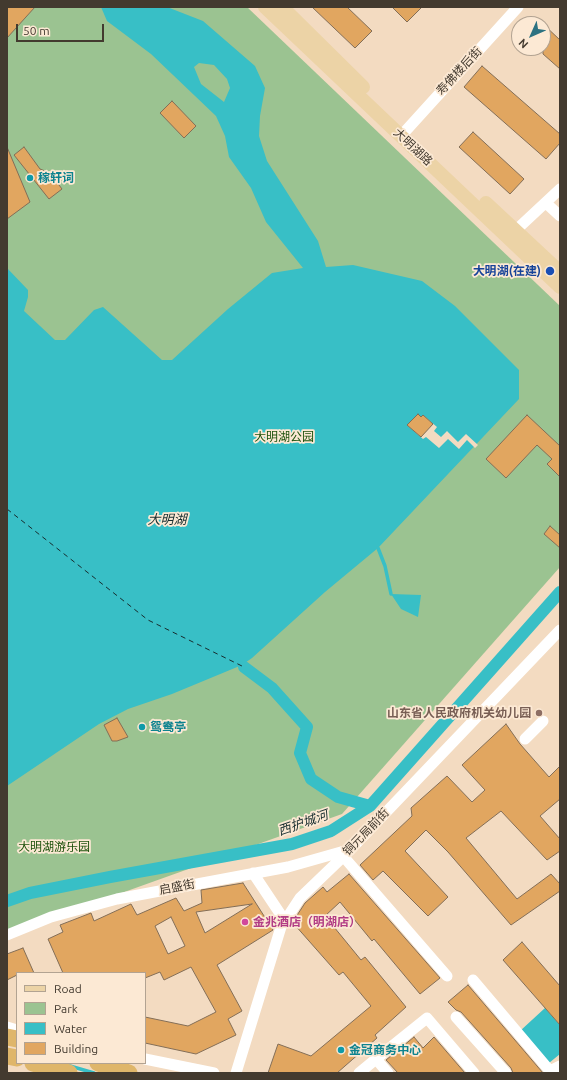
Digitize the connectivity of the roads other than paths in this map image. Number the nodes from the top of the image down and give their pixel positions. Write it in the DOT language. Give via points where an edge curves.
graph roads {
  1 [pos="266,7"];
  2 [pos="282,7"];
  3 [pos="518,7"];
  4 [pos="404,132"];
  5 [pos="560,189"];
  6 [pos="546,203"];
  7 [pos="560,216"];
  8 [pos="516,231"];
  9 [pos="560,272"];
  10 [pos="560,287"];
  11 [pos="560,630"];
  12 [pos="543,721"];
  13 [pos="525,739"];
  14 [pos="347,853"];
  15 [pos="253,873"];
  16 [pos="285,921"];
  17 [pos="7,936"];
  18 [pos="447,976"];
  19 [pos="473,980"];
  20 [pos="456,1017"];
  21 [pos="146,1058"];
  22 [pos="376,1060"];
  23 [pos="37,1064"];
  24 [pos="101,1064"];
  25 [pos="553,1070"];
  26 [pos="69,1073"];
  27 [pos="129,1073"];
  28 [pos="214,1073"];
  29 [pos="236,1073"];
  30 [pos="359,1073"];
  31 [pos="388,1073"];
  32 [pos="474,1073"];
  33 [pos="506,1073"];
  1 -- 4 [label="main road, 大明湖路" via="304,46"];
  2 -- 4 [label="main road, 大明湖路"];
  3 -- 4 [label="street, 寿佛楼后街"];
  4 -- 8 [label="main road, 大明湖路"];
  4 -- 10 [label="main road, 大明湖路"];
  5 -- 6 [label="street"];
  6 -- 7 [label="street"];
  6 -- 8 [label="street"];
  8 -- 9 [label="main road, 大明湖路"];
  11 -- 14 [label="street, 铜元局前街"];
  12 -- 13 [label="street"];
  14 -- 15 [label="street, 启盛街"];
  14 -- 16 [label="street, 铜元局前街" via="300,898"];
  14 -- 18 [label="street"];
  15 -- 16 [label="street"];
  15 -- 17 [label="street, 启盛街" via="117,899 52,917"];
  16 -- 29 [label="street, 铜元局前街"];
  19 -- 25 [label="street"];
  20 -- 33 [label="street"];
  21 -- 28 [label="street"];
  22 -- 30 [label="street"];
  22 -- 31 [label="street"];
  22 -- 32 [label="street" via="427,1018"];
  23 -- 26 [label="highway"];
  24 -- 27 [label="highway"];
}
